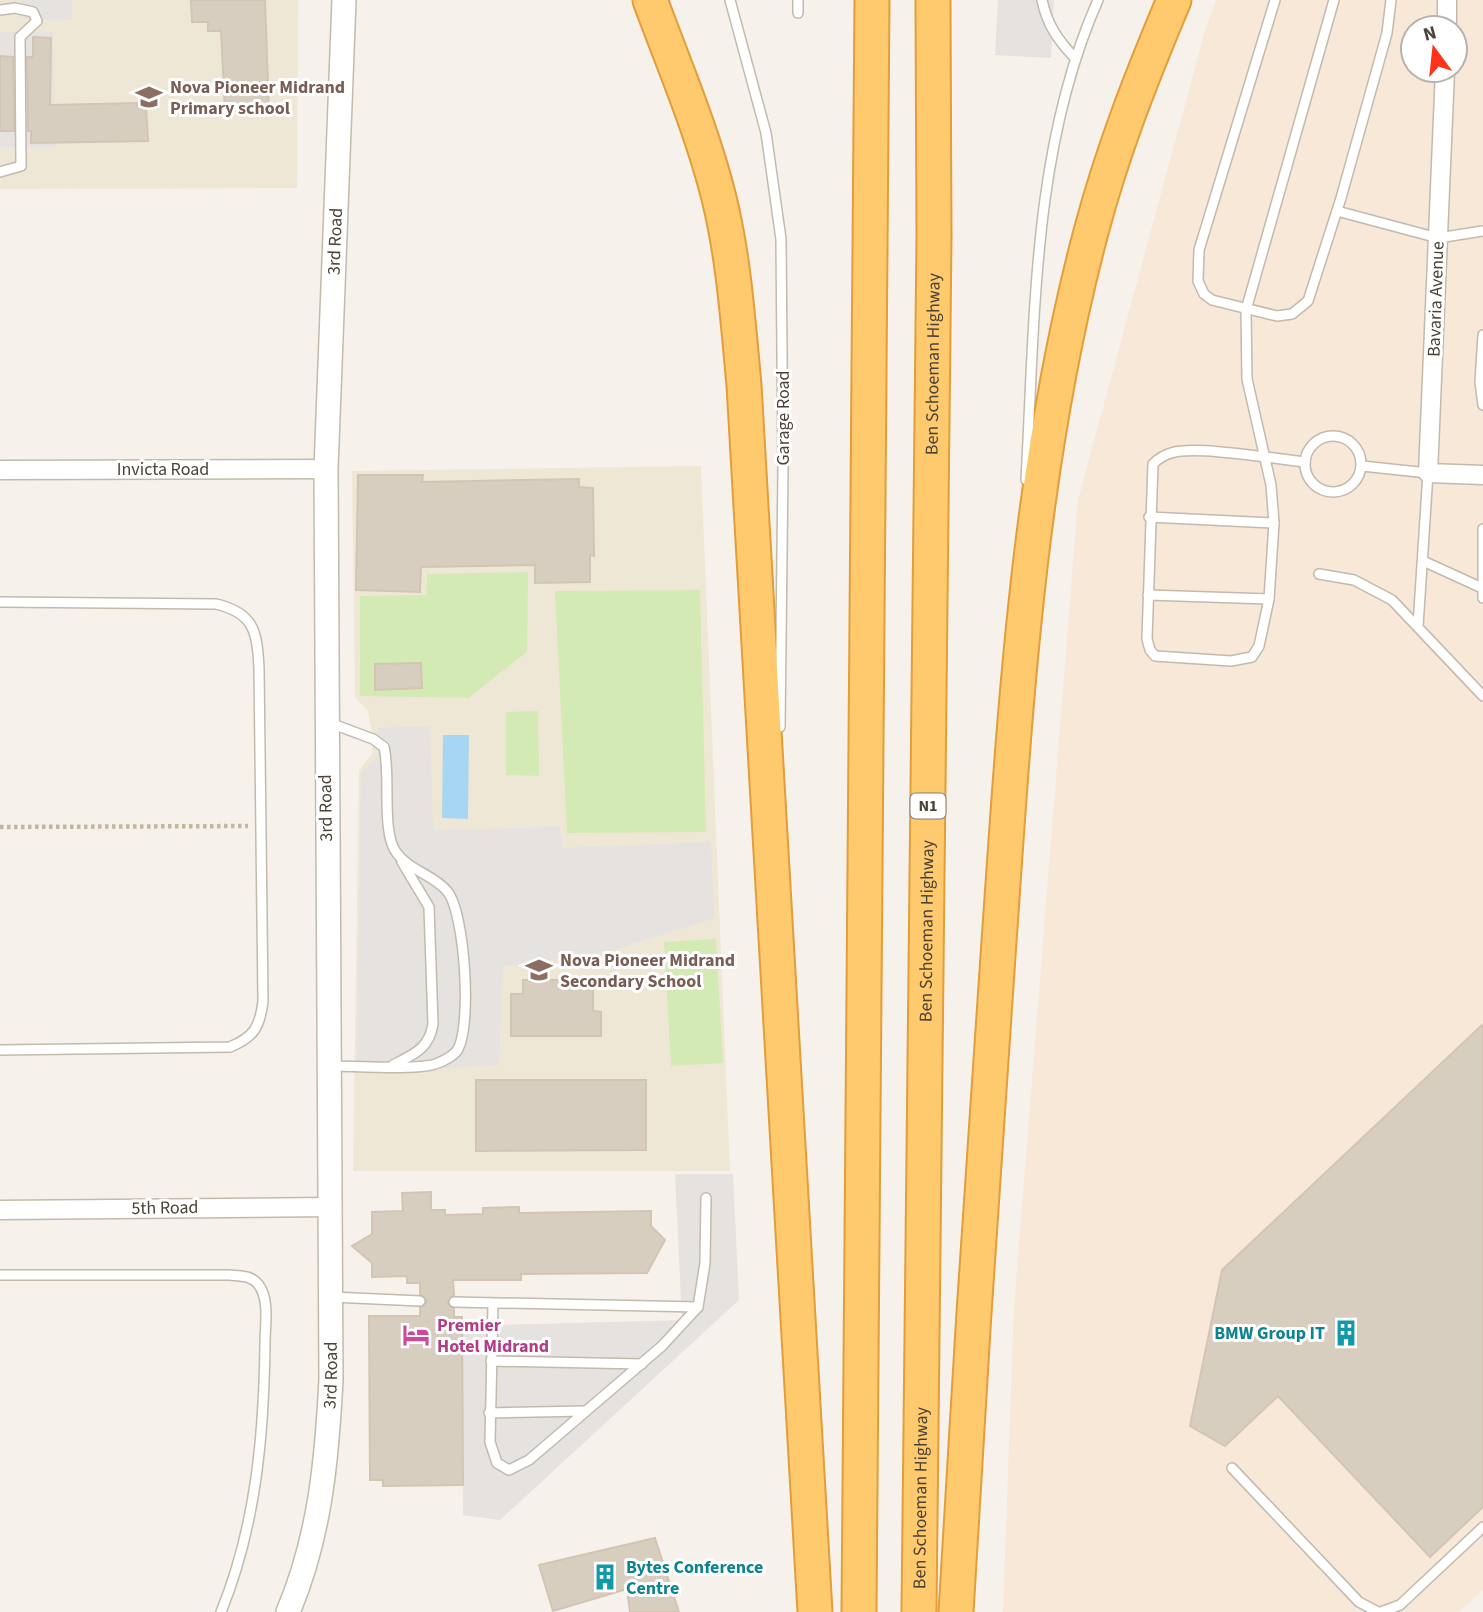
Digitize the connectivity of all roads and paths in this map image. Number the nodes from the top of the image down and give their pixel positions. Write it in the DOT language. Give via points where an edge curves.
graph roads {
  1 [pos="344,0"];
  2 [pos="730,0"];
  3 [pos="798,0"];
  4 [pos="872,0"];
  5 [pos="933,0"];
  6 [pos="1042,0"];
  7 [pos="1098,0"];
  8 [pos="1160,0"];
  9 [pos="1174,0"];
  10 [pos="1275,0"];
  11 [pos="1334,0"];
  12 [pos="1391,0"];
  13 [pos="651,2"];
  14 [pos="0,10"];
  15 [pos="798,13"];
  16 [pos="1074,57"];
  17 [pos="1139,83"];
  18 [pos="1445,84"];
  19 [pos="0,172"];
  20 [pos="1337,211"];
  21 [pos="1483,231"];
  22 [pos="1438,238"];
  23 [pos="1246,310"];
  24 [pos="1483,335"];
  25 [pos="1483,405"];
  26 [pos="1265,459"];
  27 [pos="1305,462"];
  28 [pos="1362,466"];
  29 [pos="326,469"];
  30 [pos="0,470"];
  31 [pos="1428,472"];
  32 [pos="1483,475"];
  33 [pos="1026,494"];
  34 [pos="1025,516"];
  35 [pos="1149,517"];
  36 [pos="1274,523"];
  37 [pos="1482,529"];
  38 [pos="1423,561"];
  39 [pos="1028,568"];
  40 [pos="1483,570"];
  41 [pos="1319,574"];
  42 [pos="1482,588"];
  43 [pos="1148,595"];
  44 [pos="1483,598"];
  45 [pos="1269,599"];
  46 [pos="0,602"];
  47 [pos="1419,626"];
  48 [pos="1483,696"];
  49 [pos="325,722"];
  50 [pos="779,738"];
  51 [pos="777,764"];
  52 [pos="260,826"];
  53 [pos="0,827"];
  54 [pos="771,841"];
  55 [pos="396,852"];
  56 [pos="0,1050"];
  57 [pos="328,1066"];
  58 [pos="391,1066"];
  59 [pos="706,1198"];
  60 [pos="330,1207"];
  61 [pos="0,1210"];
  62 [pos="0,1275"];
  63 [pos="331,1296"];
  64 [pos="420,1301"];
  65 [pos="454,1302"];
  66 [pos="492,1304"];
  67 [pos="698,1307"];
  68 [pos="491,1361"];
  69 [pos="642,1364"];
  70 [pos="586,1411"];
  71 [pos="489,1413"];
  72 [pos="1232,1468"];
  73 [pos="1483,1527"];
  74 [pos="220,1612"];
  75 [pos="288,1612"];
  76 [pos="815,1612"];
  77 [pos="859,1612"];
  78 [pos="919,1612"];
  79 [pos="956,1612"];
  80 [pos="1380,1612"];
  1 -- 29 [label="street, 3rd Road"];
  2 -- 50 [label="lane, Garage Road" via="765,133 780,239"];
  3 -- 15 [label="lane"];
  4 -- 77 [label="highway"];
  5 -- 78 [label="highway, Ben Schoeman Highway / N1"];
  6 -- 16 [label="lane" via="1046,21"];
  7 -- 16 [label="lane"];
  8 -- 17 [label="highway"];
  9 -- 17 [label="highway"];
  10 -- 23 [label="lane" via="1199,250 1198,281 1204,294"];
  11 -- 23 [label="lane"];
  12 -- 20 [label="lane" via="1387,33"];
  13 -- 54 [label="highway" via="719,198 736,304"];
  14 -- 19 [label="lane" via="27,9 37,21 20,37 21,166"];
  16 -- 33 [label="lane" via="1043,214"];
  17 -- 39 [label="highway" via="1095,217 1068,326"];
  18 -- 22 [label="street, Bavaria Avenue"];
  20 -- 22 [label="lane"];
  20 -- 23 [label="lane" via="1308,301 1300,310 1284,316"];
  21 -- 22 [label="lane"];
  22 -- 31 [label="street, Bavaria Avenue"];
  23 -- 26 [label="lane" via="1247,379"];
  24 -- 25 [label="lane"];
  26 -- 27 [label="lane"];
  26 -- 35 [label="lane" via="1187,450 1160,457 1150,471"];
  26 -- 36 [label="lane"];
  27 -- 28 [label="lane" via="1313,444 1331,436 1349,441"];
  27 -- 28 [label="lane" via="1317,487 1336,492 1353,484"];
  28 -- 31 [label="lane"];
  29 -- 30 [label="street, Invicta Road"];
  29 -- 49 [label="street, 3rd Road"];
  31 -- 32 [label="street"];
  31 -- 38 [label="lane"];
  34 -- 39 [label="lane"];
  35 -- 36 [label="lane"];
  35 -- 43 [label="lane"];
  36 -- 45 [label="lane"];
  37 -- 40 [label="lane"];
  38 -- 42 [label="lane"];
  38 -- 47 [label="lane"];
  39 -- 79 [label="highway" via="972,1321"];
  40 -- 42 [label="lane"];
  41 -- 47 [label="lane" via="1354,580 1376,590"];
  42 -- 44 [label="lane"];
  43 -- 45 [label="lane"];
  43 -- 45 [label="lane" via="1150,650 1155,656 1178,660 1252,657 1259,646"];
  46 -- 52 [label="lane" via="193,602 234,608 246,617 257,638"];
  47 -- 48 [label="lane"];
  49 -- 55 [label="lane" via="384,747 390,835"];
  49 -- 57 [label="street, 3rd Road"];
  51 -- 54 [label="lane"];
  52 -- 53 [label="path"];
  52 -- 56 [label="lane" via="262,1001 257,1030 246,1040 211,1049"];
  54 -- 76 [label="highway"];
  55 -- 58 [label="lane" via="429,907 433,1024 430,1040 421,1051"];
  55 -- 58 [label="lane" via="447,890 456,907 464,949 463,1032 456,1052 435,1065"];
  57 -- 58 [label="lane"];
  57 -- 60 [label="street, 3rd Road"];
  59 -- 67 [label="lane" via="705,1263"];
  60 -- 61 [label="street, 5th Road"];
  60 -- 63 [label="street, 3rd Road"];
  62 -- 74 [label="lane" via="229,1275 247,1276 259,1284 265,1301 264,1396 254,1500 238,1569"];
  63 -- 64 [label="lane"];
  63 -- 75 [label="street, 3rd Road" via="328,1452 316,1521"];
  65 -- 66 [label="lane"];
  66 -- 67 [label="lane"];
  66 -- 68 [label="lane"];
  67 -- 69 [label="lane"];
  68 -- 69 [label="lane"];
  68 -- 71 [label="lane"];
  69 -- 70 [label="lane"];
  70 -- 71 [label="lane"];
  70 -- 71 [label="lane" via="529,1460 509,1470 497,1463 494,1455"];
  72 -- 80 [label="lane" via="1359,1602"];
  73 -- 80 [label="lane" via="1400,1605"];
}
